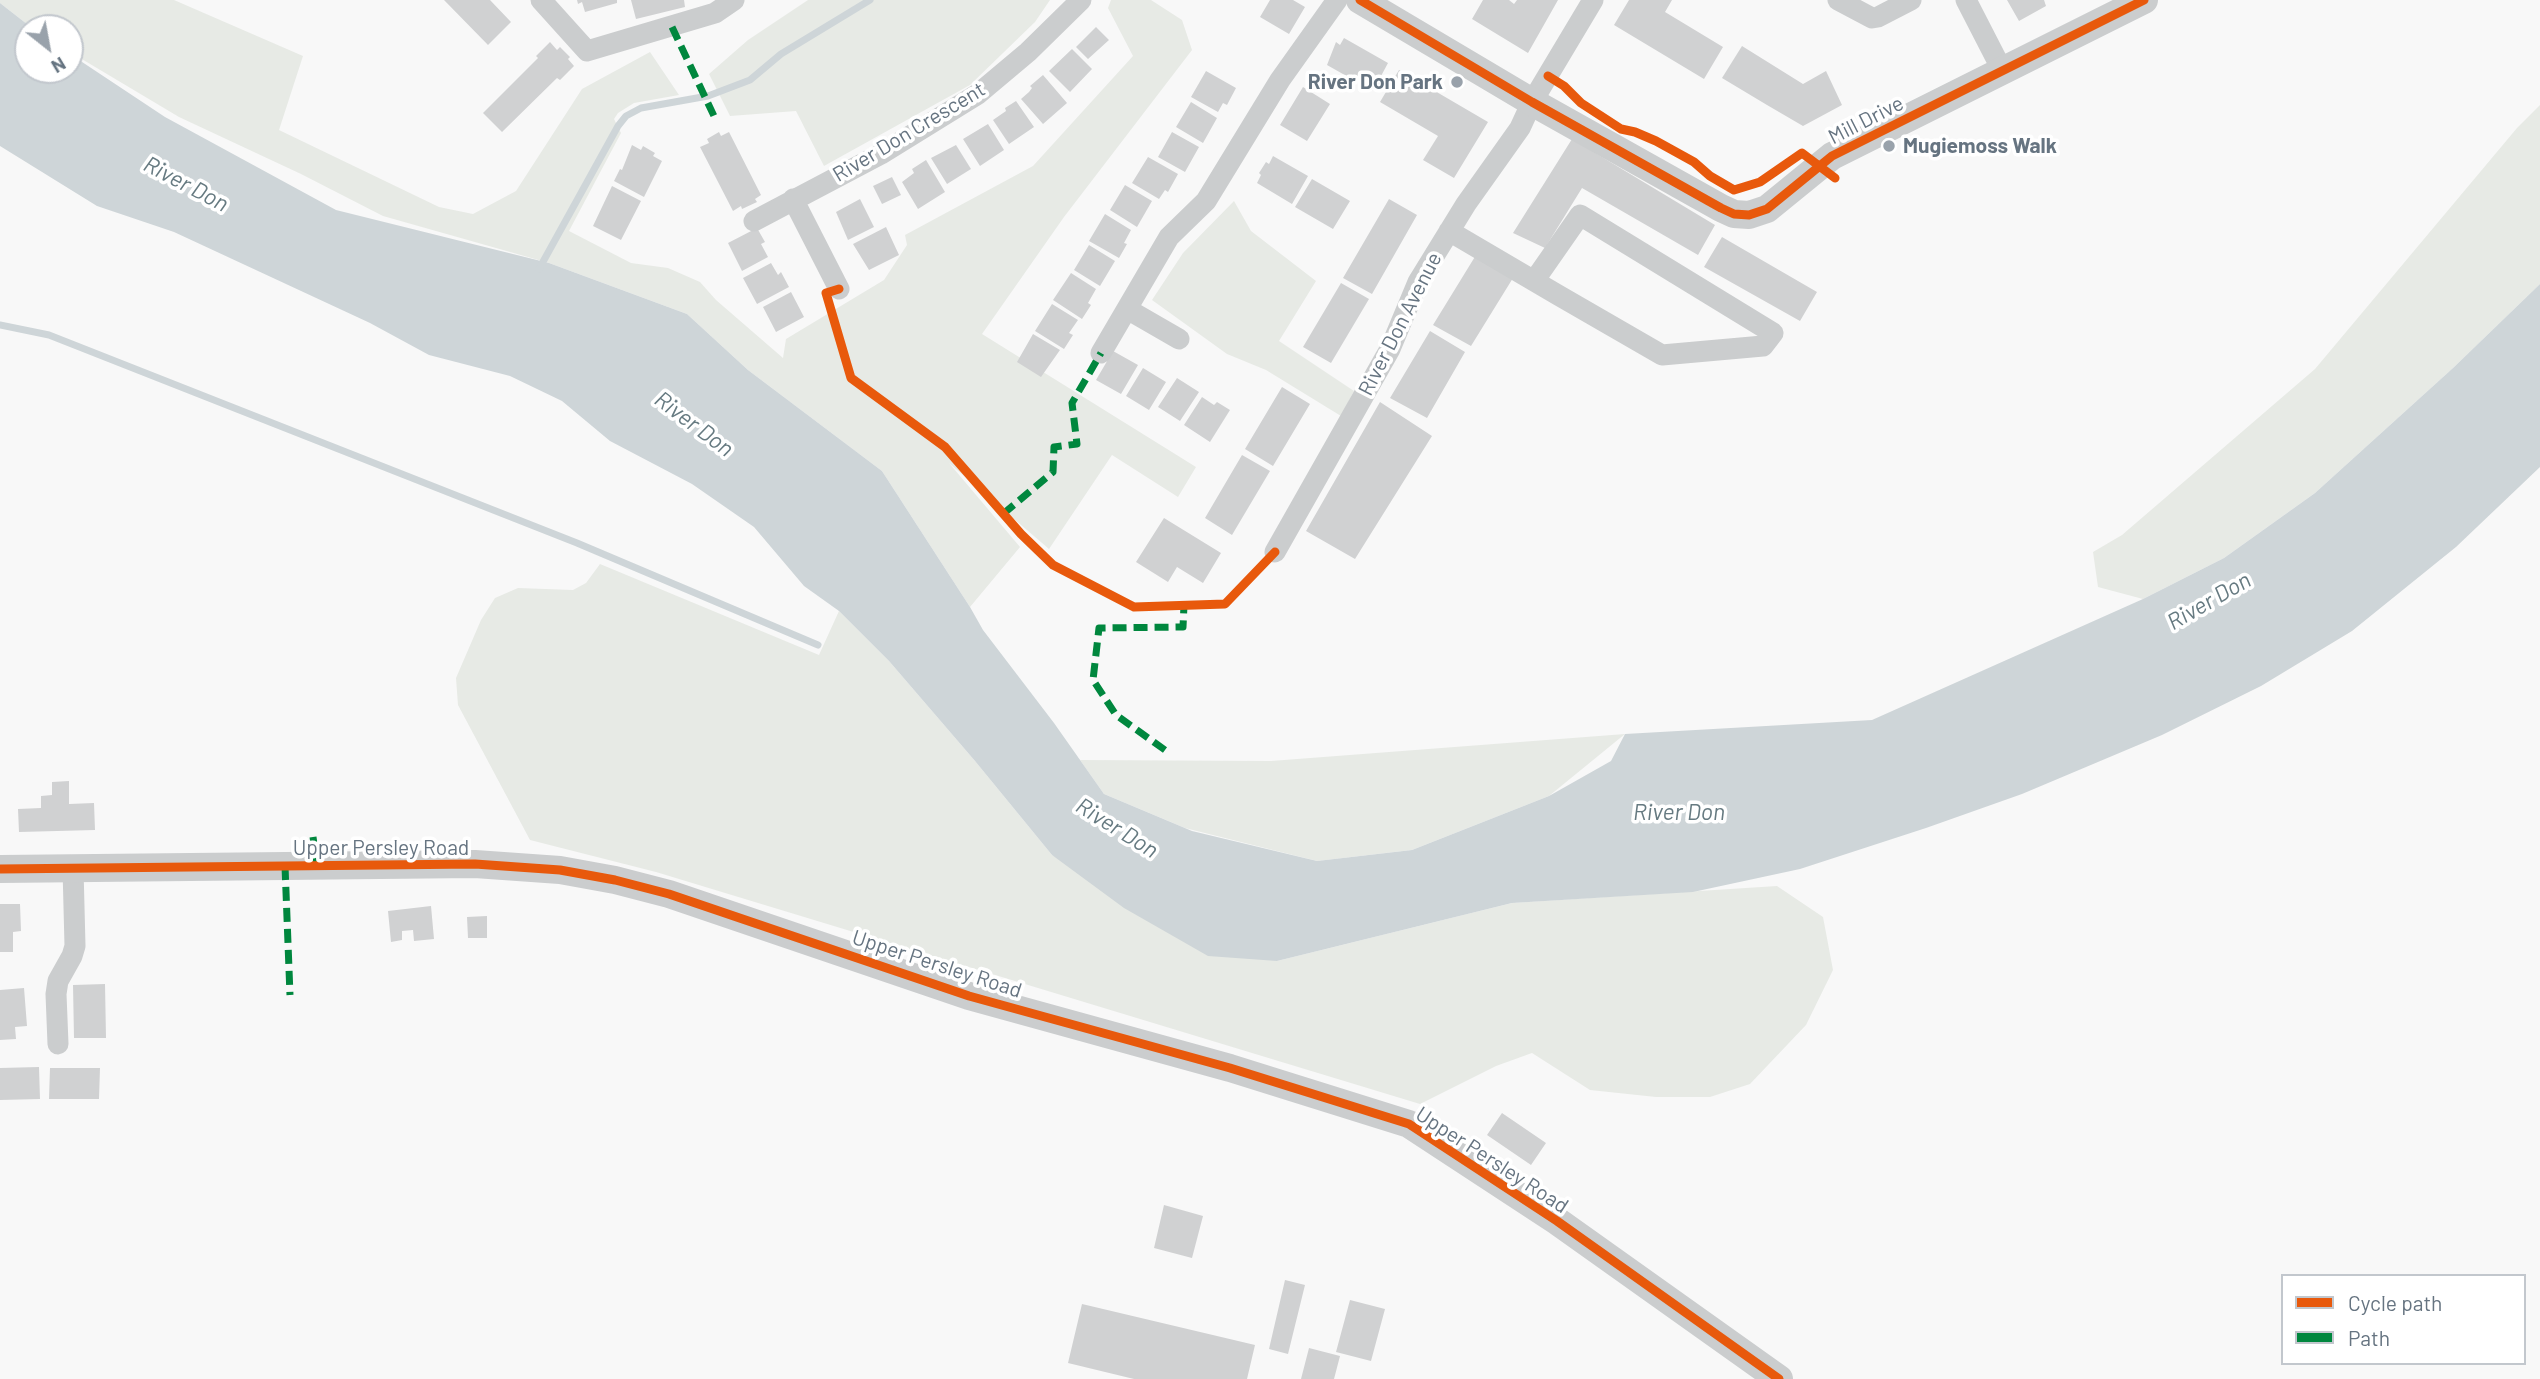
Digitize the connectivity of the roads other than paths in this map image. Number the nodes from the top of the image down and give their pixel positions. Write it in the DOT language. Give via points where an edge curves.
graph roads {
  1 [pos="541,0"];
  2 [pos="734,0"];
  3 [pos="1081,0"];
  4 [pos="1337,0"];
  5 [pos="1360,0"];
  6 [pos="1593,0"];
  7 [pos="1838,0"];
  8 [pos="1911,0"];
  9 [pos="1966,0"];
  10 [pos="2144,0"];
  11 [pos="2002,70"];
  12 [pos="1532,102"];
  13 [pos="793,199"];
  14 [pos="754,221"];
  15 [pos="1449,231"];
  16 [pos="1534,281"];
  17 [pos="839,289"];
  18 [pos="1127,309"];
  19 [pos="1179,339"];
  20 [pos="1101,353"];
  21 [pos="1275,552"];
  22 [pos="73,868"];
  23 [pos="0,869"];
  24 [pos="58,1044"];
  25 [pos="1779,1379"];
  1 -- 2 [label="street" via="587,51 715,13"];
  3 -- 13 [label="street, River Don Crescent" via="978,94 881,154"];
  4 -- 18 [label="street" via="1280,80 1206,201 1169,237"];
  5 -- 12 [label="street, Mill Drive"];
  6 -- 12 [label="street, River Don Avenue"];
  7 -- 8 [label="street" via="1872,18"];
  9 -- 11 [label="street"];
  10 -- 11 [label="street, Mill Drive"];
  11 -- 12 [label="street, Mill Drive" via="1832,156 1767,209 1749,215 1721,208"];
  12 -- 15 [label="street, River Don Avenue" via="1520,128"];
  13 -- 14 [label="street, River Don Crescent"];
  13 -- 17 [label="street"];
  15 -- 16 [label="street"];
  15 -- 21 [label="street, River Don Avenue" via="1418,282 1390,349"];
  16 -- 16 [label="street" via="1662,355 1763,346 1773,333 1580,215"];
  18 -- 19 [label="street"];
  18 -- 20 [label="street"];
  22 -- 23 [label="street, Upper Persley Road"];
  22 -- 24 [label="street" via="75,946 55,994"];
  22 -- 25 [label="street, Upper Persley Road" via="475,864 561,870 669,894 969,996 1230,1068 1409,1124 1557,1221"];
}
